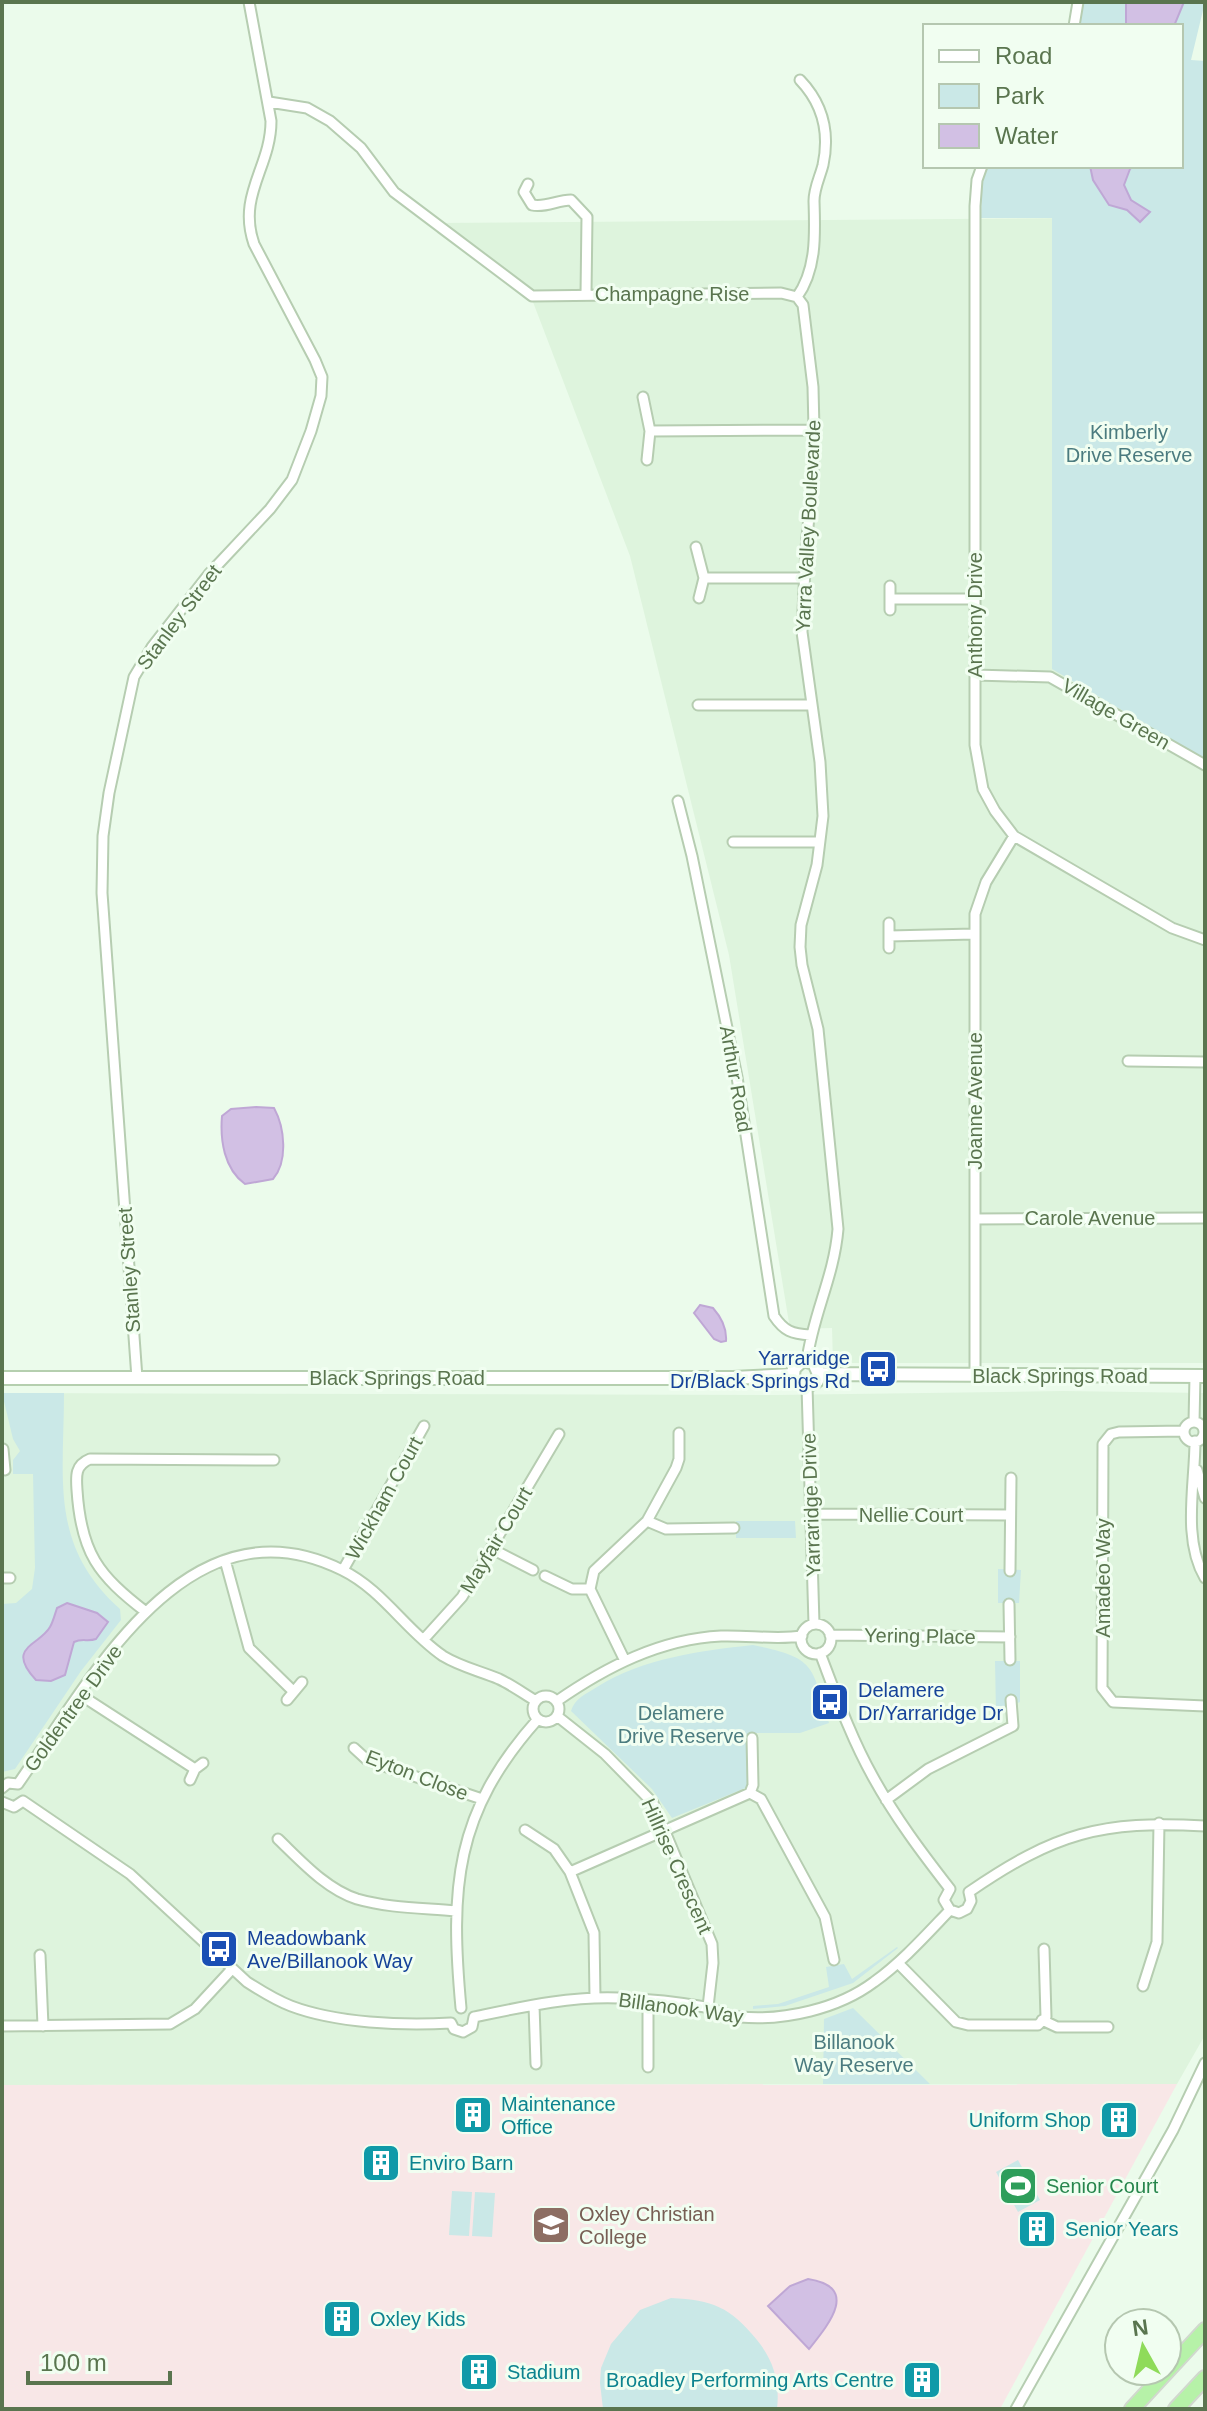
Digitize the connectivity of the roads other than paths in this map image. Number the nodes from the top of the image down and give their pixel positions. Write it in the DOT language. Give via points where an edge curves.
graph roads {
  1 [pos="249,2"];
  2 [pos="1078,2"];
  3 [pos="1074,24"];
  4 [pos="800,80"];
  5 [pos="269,102"];
  6 [pos="981,168"];
  7 [pos="528,184"];
  8 [pos="586,294"];
  9 [pos="797,297"];
  10 [pos="643,397"];
  11 [pos="814,430"];
  12 [pos="650,431"];
  13 [pos="647,460"];
  14 [pos="696,547"];
  15 [pos="704,578"];
  16 [pos="804,578"];
  17 [pos="890,586"];
  18 [pos="699,598"];
  19 [pos="975,599"];
  20 [pos="975,675"];
  21 [pos="698,705"];
  22 [pos="812,705"];
  23 [pos="1205,765"];
  24 [pos="678,801"];
  25 [pos="1014,836"];
  26 [pos="733,842"];
  27 [pos="818,842"];
  28 [pos="889,923"];
  29 [pos="974,934"];
  30 [pos="889,936"];
  31 [pos="1205,940"];
  32 [pos="889,948"];
  33 [pos="1128,1061"];
  34 [pos="1205,1062"];
  35 [pos="1205,1218"];
  36 [pos="975,1219"];
  37 [pos="810,1335"];
  38 [pos="807,1360"];
  39 [pos="819,1374"];
  40 [pos="793,1375"];
  41 [pos="975,1375"];
  42 [pos="1200,1376"];
  43 [pos="2,1378"];
  44 [pos="137,1378"];
  45 [pos="807,1386"];
  46 [pos="1194,1422"];
  47 [pos="424,1426"];
  48 [pos="1184,1431"];
  49 [pos="1204,1432"];
  50 [pos="679,1433"];
  51 [pos="559,1434"];
  52 [pos="1195,1441"];
  53 [pos="3,1454"];
  54 [pos="274,1460"];
  55 [pos="1195,1467"];
  56 [pos="5,1470"];
  57 [pos="1011,1478"];
  58 [pos="1205,1498"];
  59 [pos="812,1514"];
  60 [pos="1010,1515"];
  61 [pos="647,1521"];
  62 [pos="734,1528"];
  63 [pos="492,1549"];
  64 [pos="225,1560"];
  65 [pos="343,1570"];
  66 [pos="533,1570"];
  67 [pos="1010,1571"];
  68 [pos="545,1576"];
  69 [pos="1205,1578"];
  70 [pos="590,1589"];
  71 [pos="1009,1604"];
  72 [pos="146,1612"];
  73 [pos="814,1624"];
  74 [pos="830,1635"];
  75 [pos="802,1636"];
  76 [pos="1010,1637"];
  77 [pos="424,1639"];
  78 [pos="820,1653"];
  79 [pos="1010,1660"];
  80 [pos="625,1661"];
  81 [pos="302,1682"];
  82 [pos="79,1694"];
  83 [pos="1011,1700"];
  84 [pos="536,1701"];
  85 [pos="557,1701"];
  86 [pos="1205,1706"];
  87 [pos="557,1716"];
  88 [pos="538,1719"];
  89 [pos="752,1738"];
  90 [pos="354,1748"];
  91 [pos="190,1780"];
  92 [pos="18,1784"];
  93 [pos="2,1787"];
  94 [pos="750,1793"];
  95 [pos="482,1799"];
  96 [pos="886,1800"];
  97 [pos="23,1801"];
  98 [pos="3,1805"];
  99 [pos="1159,1823"];
  100 [pos="1205,1826"];
  101 [pos="525,1830"];
  102 [pos="665,1831"];
  103 [pos="278,1839"];
  104 [pos="570,1872"];
  105 [pos="950,1889"];
  106 [pos="969,1892"];
  107 [pos="950,1910"];
  108 [pos="455,1911"];
  109 [pos="1044,1949"];
  110 [pos="40,1955"];
  111 [pos="834,1960"];
  112 [pos="898,1963"];
  113 [pos="232,1969"];
  114 [pos="1143,1986"];
  115 [pos="595,1998"];
  116 [pos="648,2000"];
  117 [pos="534,2005"];
  118 [pos="708,2007"];
  119 [pos="461,2008"];
  120 [pos="474,2017"];
  121 [pos="1042,2020"];
  122 [pos="451,2023"];
  123 [pos="2,2026"];
  124 [pos="43,2026"];
  125 [pos="1108,2027"];
  126 [pos="1205,2063"];
  127 [pos="536,2064"];
  128 [pos="648,2067"];
  129 [pos="1205,2330"];
  130 [pos="1205,2378"];
  131 [pos="1016,2409"];
  132 [pos="1132,2409"];
  133 [pos="1176,2409"];
  1 -- 5 [label="street, Stanley Street"];
  2 -- 3 [label="street"];
  4 -- 9 [label="street" via="822,112 825,154 814,199 816,231 809,272"];
  5 -- 8 [label="street, Champagne Rise" via="307,108 330,121 361,148 394,192 532,296"];
  5 -- 44 [label="street, Stanley Street" via="271,138 250,195 249,228 315,360 322,377 321,396 292,480 209,574 134,677 103,836 102,893"];
  6 -- 19 [label="street, Anthony Drive" via="975,206"];
  7 -- 8 [label="street" via="524,192 532,205 571,200 587,217"];
  8 -- 9 [label="street, Champagne Rise"];
  9 -- 11 [label="street, Yarra Valley Boulevarde" via="803,305"];
  10 -- 12 [label="street"];
  11 -- 12 [label="street"];
  11 -- 16 [label="street, Yarra Valley Boulevarde"];
  12 -- 13 [label="street"];
  14 -- 15 [label="street"];
  15 -- 16 [label="street"];
  15 -- 18 [label="street"];
  16 -- 22 [label="street, Yarra Valley Boulevarde" via="802,632"];
  17 -- 19 [label="street" via="890,604"];
  19 -- 20 [label="street, Anthony Drive"];
  20 -- 23 [label="street, Village Green" via="1050,677"];
  20 -- 25 [label="street, Anthony Drive" via="979,776"];
  21 -- 22 [label="street"];
  22 -- 27 [label="street, Yarra Valley Boulevarde" via="822,792"];
  24 -- 37 [label="street, Arthur Road" via="737,1077 774,1316 783,1329"];
  25 -- 29 [label="street, Joanne Avenue" via="978,899"];
  25 -- 31 [label="street, Anthony Drive" via="1172,928"];
  26 -- 27 [label="street"];
  27 -- 37 [label="street, Yarra Valley Boulevarde" via="800,947 818,1029 838,1229 835,1259"];
  28 -- 30 [label="street"];
  29 -- 30 [label="street"];
  29 -- 36 [label="street, Joanne Avenue"];
  30 -- 32 [label="street"];
  33 -- 34 [label="street"];
  35 -- 36 [label="street, Carole Avenue"];
  36 -- 41 [label="street, Joanne Avenue"];
  37 -- 38 [label="street, Yarra Valley Boulevarde"];
  38 -- 39 [label="main road"];
  38 -- 40 [label="main road" via="796,1364"];
  39 -- 41 [label="main road, Black Springs Road"];
  39 -- 45 [label="main road"];
  40 -- 44 [label="main road, Black Springs Road"];
  40 -- 45 [label="main road"];
  41 -- 42 [label="main road, Black Springs Road"];
  42 -- 46 [label="street"];
  43 -- 44 [label="main road, Black Springs Road"];
  45 -- 59 [label="street, Yarraridge Drive"];
  46 -- 48 [label="street"];
  46 -- 49 [label="street"];
  47 -- 65 [label="street, Wickham Court"];
  48 -- 52 [label="street"];
  48 -- 86 [label="street, Amadeo Way" via="1119,1432 1103,1444 1102,1688 1113,1702"];
  49 -- 52 [label="street"];
  50 -- 61 [label="street" via="676,1468"];
  51 -- 63 [label="street, Mayfair Court"];
  52 -- 55 [label="street"];
  53 -- 56 [label="street"];
  54 -- 72 [label="street" via="82,1462 76,1478 78,1509 89,1549 106,1578"];
  55 -- 58 [label="street"];
  55 -- 69 [label="street" via="1194,1549"];
  57 -- 60 [label="street"];
  59 -- 60 [label="street, Nellie Court"];
  59 -- 73 [label="street, Yarraridge Drive"];
  60 -- 67 [label="street"];
  61 -- 62 [label="street" via="666,1529"];
  61 -- 70 [label="street" via="594,1571"];
  63 -- 66 [label="street"];
  63 -- 77 [label="street, Mayfair Court" via="462,1597"];
  64 -- 65 [label="street, Goldentree Drive" via="276,1553"];
  64 -- 72 [label="street, Goldentree Drive" via="181,1580"];
  64 -- 81 [label="street" via="249,1648 290,1695"];
  65 -- 77 [label="street, Goldentree Drive"];
  68 -- 70 [label="street" via="572,1589"];
  70 -- 80 [label="street"];
  71 -- 76 [label="street"];
  72 -- 82 [label="street, Goldentree Drive"];
  73 -- 74 [label="street"];
  73 -- 75 [label="street"];
  74 -- 76 [label="street, Yering Place"];
  74 -- 78 [label="street" via="830,1644"];
  75 -- 78 [label="street" via="805,1648"];
  75 -- 80 [label="street" via="698,1639"];
  76 -- 79 [label="street"];
  77 -- 84 [label="street, Goldentree Drive" via="455,1663 502,1680"];
  78 -- 96 [label="street"];
  80 -- 85 [label="street"];
  82 -- 91 [label="street" via="199,1766"];
  82 -- 92 [label="street, Goldentree Drive"];
  83 -- 96 [label="street" via="1013,1726 928,1769"];
  84 -- 85 [label="street" via="546,1695"];
  84 -- 88 [label="street"];
  85 -- 87 [label="street"];
  87 -- 88 [label="street"];
  87 -- 102 [label="street, Hillrise Crescent" via="648,1795"];
  88 -- 95 [label="street"];
  89 -- 94 [label="street"];
  90 -- 95 [label="street, Eyton Close" via="378,1764"];
  92 -- 93 [label="street"];
  92 -- 97 [label="street"];
  94 -- 102 [label="street"];
  94 -- 111 [label="street" via="761,1799 825,1917"];
  95 -- 108 [label="street" via="465,1844"];
  96 -- 105 [label="street"];
  97 -- 98 [label="street" via="14,1807"];
  97 -- 113 [label="street" via="130,1874"];
  99 -- 100 [label="street"];
  99 -- 106 [label="street" via="1073,1835 1020,1858"];
  99 -- 114 [label="street" via="1157,1942"];
  101 -- 104 [label="street" via="554,1849"];
  102 -- 104 [label="street"];
  102 -- 118 [label="street, Hillrise Crescent" via="712,1944"];
  103 -- 108 [label="street" via="318,1876 354,1898"];
  104 -- 115 [label="street" via="594,1933"];
  105 -- 106 [label="street"];
  105 -- 107 [label="street" via="944,1900"];
  106 -- 107 [label="street" via="967,1909"];
  107 -- 112 [label="street, Billanook Way"];
  108 -- 119 [label="street"];
  109 -- 121 [label="street"];
  110 -- 124 [label="street"];
  112 -- 118 [label="street, Billanook Way" via="872,1984 807,2011 758,2018"];
  112 -- 121 [label="street" via="956,2022 1020,2026"];
  113 -- 122 [label="street" via="269,1996 316,2014"];
  113 -- 124 [label="street" via="195,2009 170,2024"];
  115 -- 116 [label="street, Billanook Way"];
  115 -- 117 [label="street, Billanook Way"];
  116 -- 118 [label="street, Billanook Way"];
  116 -- 128 [label="street"];
  117 -- 120 [label="street, Billanook Way"];
  117 -- 127 [label="street"];
  119 -- 120 [label="street"];
  119 -- 122 [label="street"];
  120 -- 122 [label="street" via="472,2027 463,2032"];
  121 -- 125 [label="street" via="1057,2027"];
  123 -- 124 [label="street"];
  126 -- 131 [label="street" via="1173,2130"];
  129 -- 132 [label="highway"];
  130 -- 133 [label="highway"];
}
